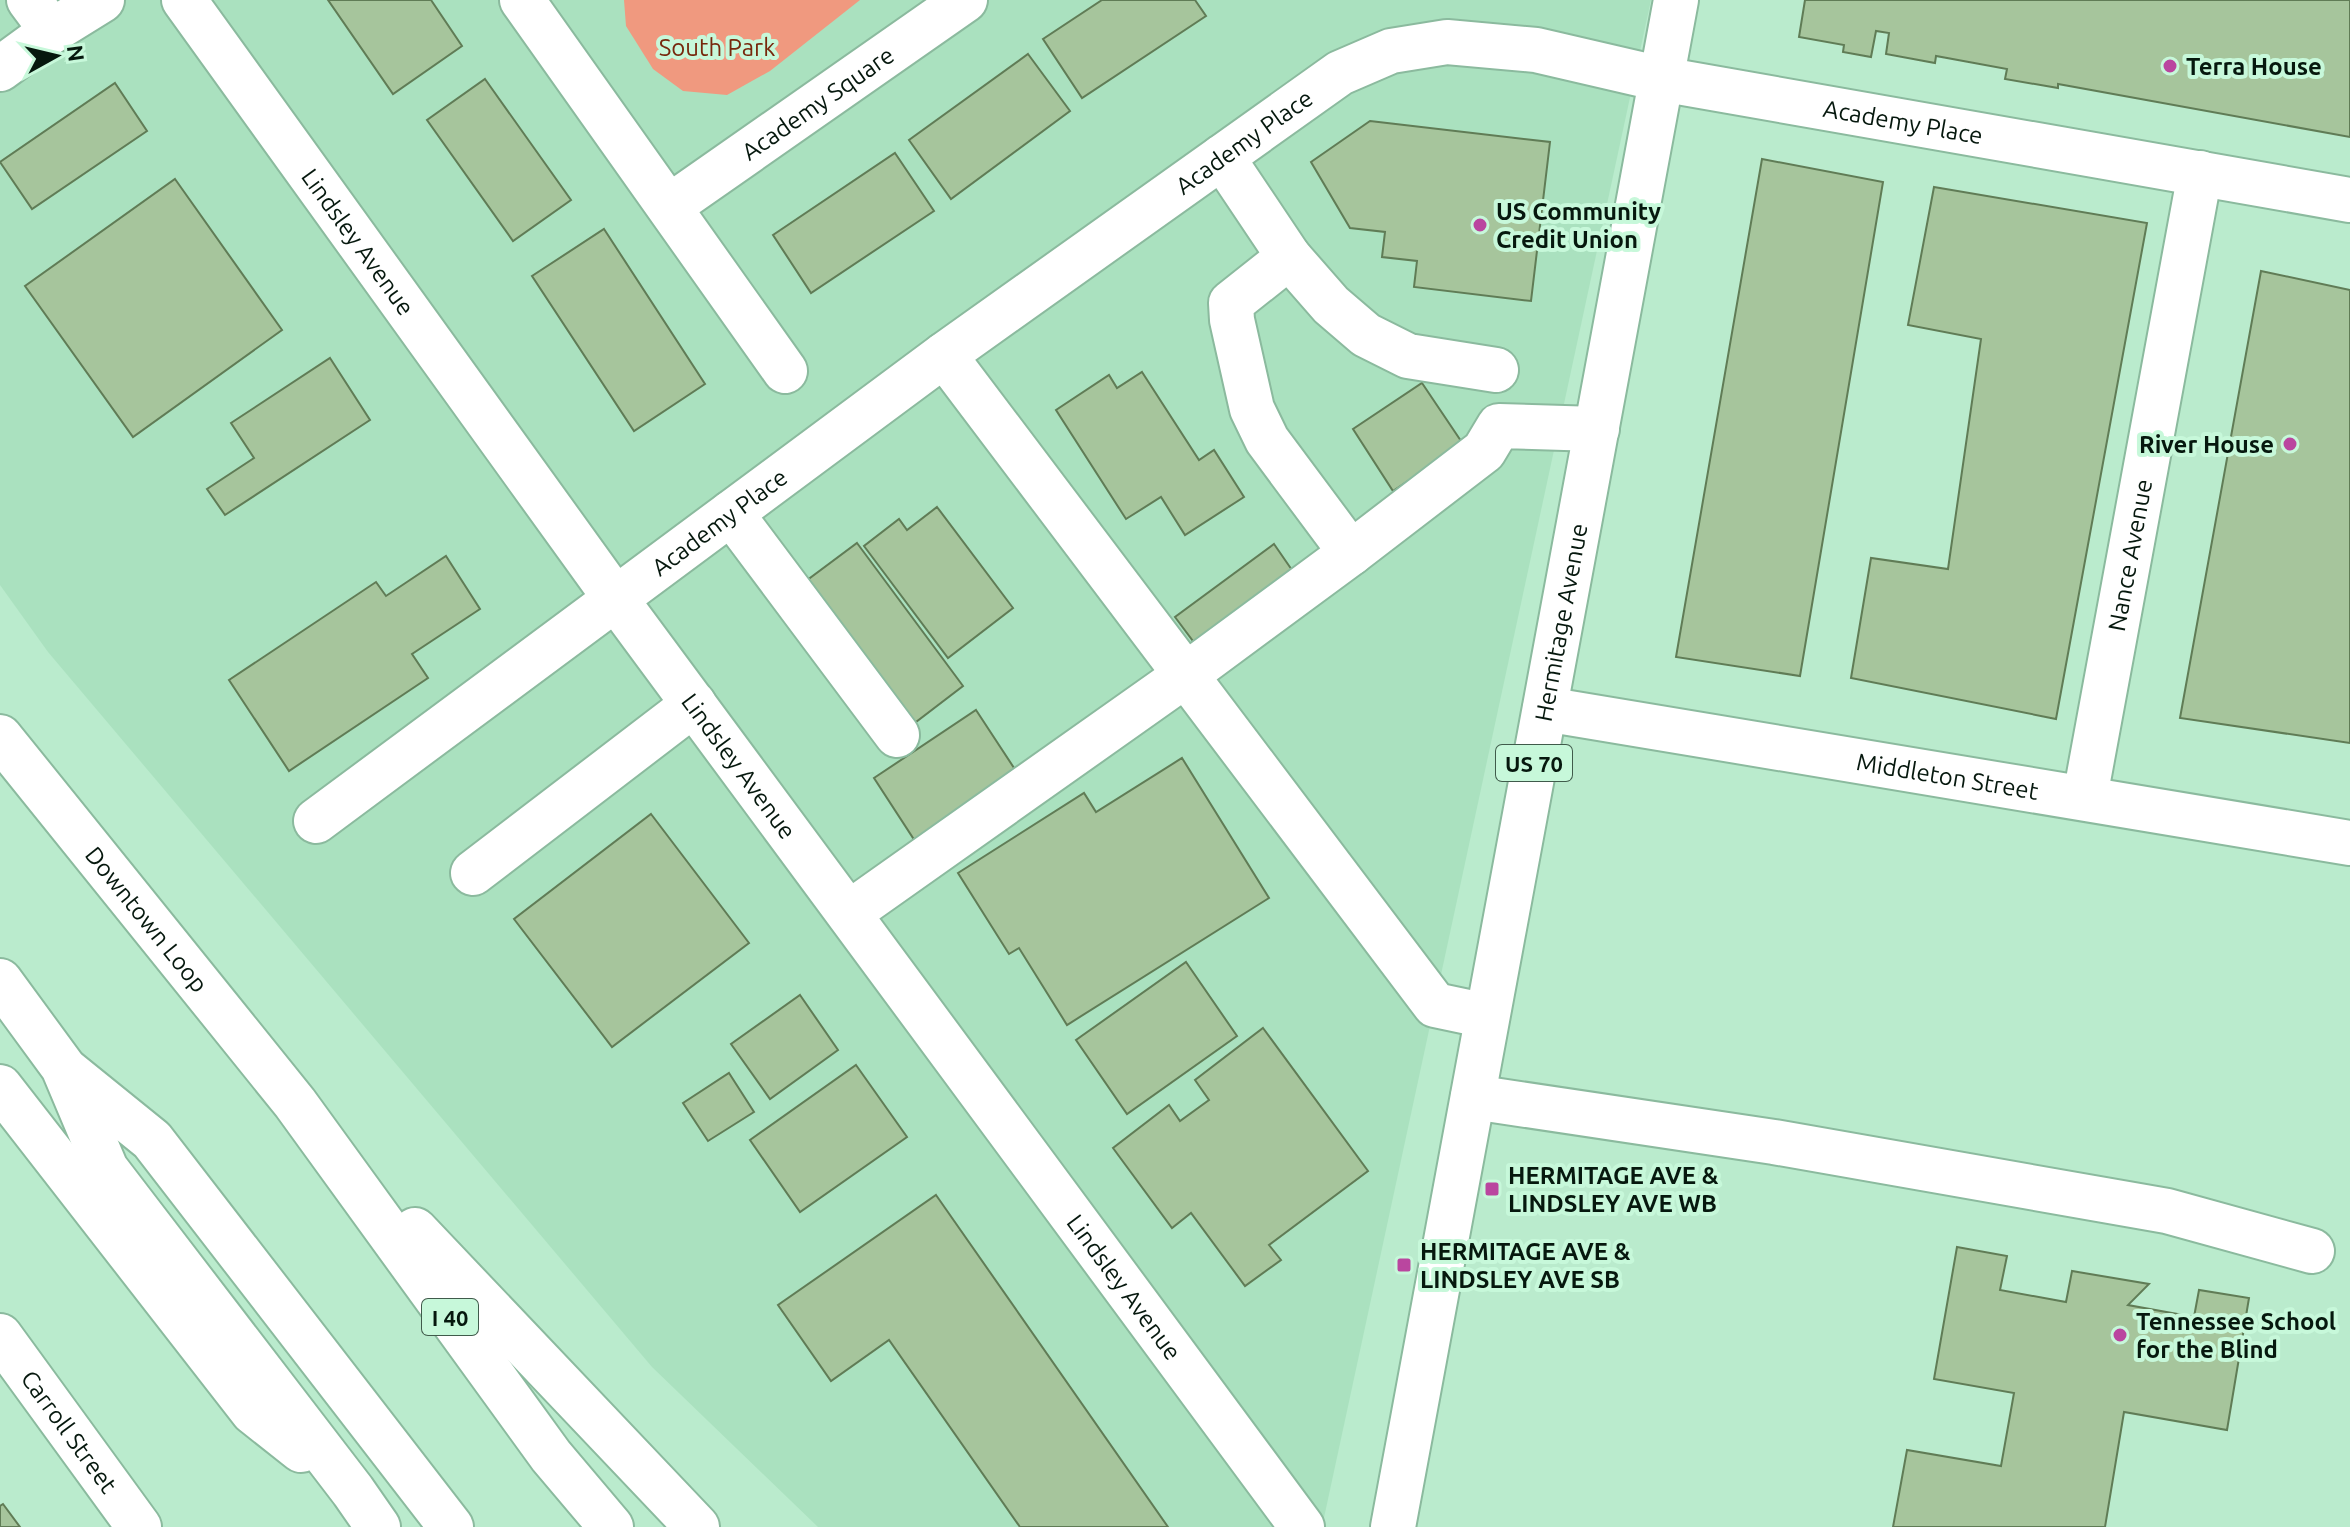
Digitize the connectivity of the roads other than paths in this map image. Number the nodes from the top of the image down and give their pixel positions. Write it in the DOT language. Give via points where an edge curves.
graph roads {
  1 [pos="102,0"];
  2 [pos="184,0"];
  3 [pos="522,0"];
  4 [pos="965,0"];
  5 [pos="1676,0"];
  6 [pos="41,16"];
  7 [pos="0,69"];
  8 [pos="1661,79"];
  9 [pos="1222,157"];
  10 [pos="2200,173"];
  11 [pos="2350,200"];
  12 [pos="670,206"];
  13 [pos="1289,257"];
  14 [pos="944,355"];
  15 [pos="1496,370"];
  16 [pos="785,371"];
  17 [pos="1597,429"];
  18 [pos="731,513"];
  19 [pos="1351,553"];
  20 [pos="615,598"];
  21 [pos="1187,674"];
  22 [pos="694,704"];
  23 [pos="1545,709"];
  24 [pos="897,735"];
  25 [pos="0,737"];
  26 [pos="2085,797"];
  27 [pos="316,821"];
  28 [pos="2350,843"];
  29 [pos="473,873"];
  30 [pos="849,913"];
  31 [pos="0,981"];
  32 [pos="1487,1016"];
  33 [pos="63,1067"];
  34 [pos="0,1087"];
  35 [pos="1473,1097"];
  36 [pos="295,1103"];
  37 [pos="2312,1251"];
  38 [pos="0,1336"];
  39 [pos="15,1389"];
  40 [pos="353,1491"];
  41 [pos="139,1527"];
  42 [pos="378,1527"];
  43 [pos="451,1527"];
  44 [pos="611,1527"];
  45 [pos="697,1527"];
  46 [pos="1302,1527"];
  47 [pos="1393,1527"];
  1 -- 6 [label="main road"];
  2 -- 20 [label="main road, Lindsley Avenue"];
  3 -- 12 [label="main road"];
  4 -- 12 [label="main road, Academy Square"];
  5 -- 8 [label="main road, Hermitage Avenue / US 70"];
  6 -- 7 [label="main road"];
  8 -- 9 [label="main road, Academy Place" via="1536,50 1447,42 1391,51 1340,73"];
  8 -- 10 [label="main road, Academy Place"];
  8 -- 17 [label="main road, Hermitage Avenue / US 70"];
  9 -- 13 [label="main road"];
  9 -- 14 [label="main road, Academy Place"];
  10 -- 11 [label="main road, Academy Place"];
  10 -- 26 [label="main road, Nance Avenue"];
  12 -- 16 [label="main road"];
  13 -- 15 [label="main road" via="1366,335 1408,356"];
  13 -- 19 [label="main road" via="1231,303 1232,320 1252,409 1267,440"];
  14 -- 18 [label="main road, Academy Place"];
  14 -- 21 [label="main road"];
  17 -- 19 [label="main road" via="1499,426 1484,451"];
  17 -- 23 [label="main road, Hermitage Avenue / US 70"];
  18 -- 20 [label="main road, Academy Place"];
  18 -- 24 [label="main road"];
  19 -- 21 [label="main road"];
  20 -- 22 [label="main road, Lindsley Avenue"];
  20 -- 27 [label="main road, Academy Place"];
  21 -- 30 [label="main road"];
  21 -- 32 [label="main road" via="1435,1005"];
  22 -- 29 [label="main road"];
  22 -- 30 [label="main road, Lindsley Avenue"];
  23 -- 26 [label="main road, Middleton Street"];
  23 -- 32 [label="main road, Hermitage Avenue / US 70"];
  25 -- 36 [label="main road, Downtown Loop / I 40"];
  26 -- 28 [label="main road, Middleton Street"];
  30 -- 46 [label="main road, Lindsley Avenue"];
  31 -- 33 [label="main road"];
  32 -- 35 [label="main road, Hermitage Avenue / US 70"];
  33 -- 40 [label="main road" via="106,1169"];
  33 -- 43 [label="main road" via="152,1140"];
  34 -- 40 [label="main road" via="253,1412"];
  35 -- 37 [label="main road" via="1774,1142 2167,1211"];
  35 -- 47 [label="main road, Hermitage Avenue / US 70"];
  36 -- 44 [label="main road, I 40" via="551,1456"];
  36 -- 45 [label="main road"];
  38 -- 39 [label="main road, Carroll Street"];
  39 -- 41 [label="main road, Carroll Street"];
  40 -- 42 [label="main road"];
}
